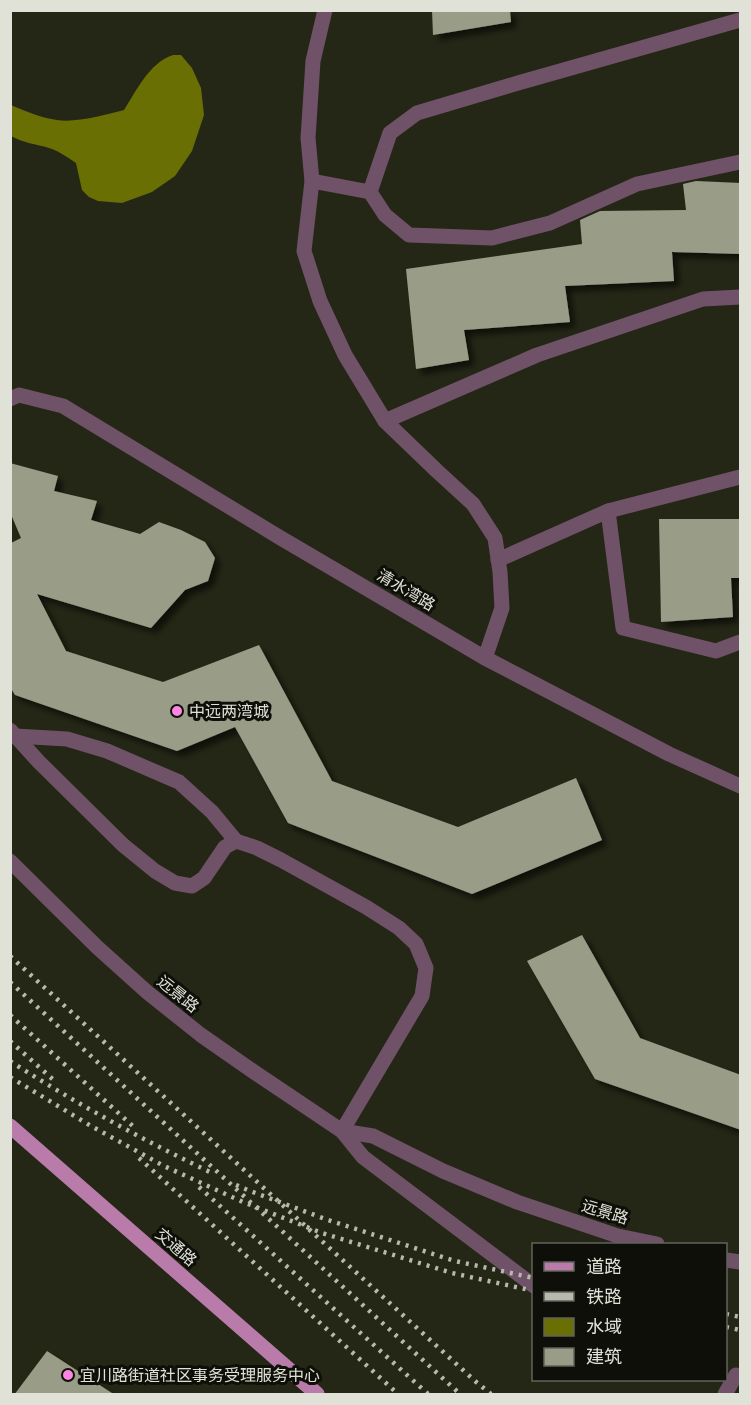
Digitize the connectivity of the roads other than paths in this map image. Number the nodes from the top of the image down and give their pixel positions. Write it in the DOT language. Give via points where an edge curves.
graph roads {
  1 [pos="326,10"];
  2 [pos="741,20"];
  3 [pos="741,162"];
  4 [pos="312,181"];
  5 [pos="370,192"];
  6 [pos="741,297"];
  7 [pos="10,399"];
  8 [pos="386,420"];
  9 [pos="741,477"];
  10 [pos="608,511"];
  11 [pos="498,560"];
  12 [pos="741,642"];
  13 [pos="485,658"];
  14 [pos="13,733"];
  15 [pos="741,786"];
  16 [pos="236,841"];
  17 [pos="10,861"];
  18 [pos="10,1126"];
  19 [pos="342,1131"];
  20 [pos="648,1243"];
  21 [pos="532,1284"];
  22 [pos="734,1374"];
  23 [pos="317,1395"];
  24 [pos="725,1395"];
  1 -- 4 [label="street" via="313,61 308,138"];
  2 -- 5 [label="street" via="417,113 390,133"];
  3 -- 5 [label="street" via="637,184 550,224 492,238 409,235 385,215"];
  4 -- 5 [label="street"];
  4 -- 8 [label="street" via="304,251 320,301 345,356"];
  6 -- 8 [label="street" via="703,299 537,355"];
  7 -- 13 [label="street, 清水湾路" via="19,394 63,406"];
  8 -- 11 [label="street" via="473,504 495,538"];
  9 -- 10 [label="street"];
  10 -- 11 [label="street"];
  10 -- 12 [label="street" via="623,628 716,651"];
  11 -- 13 [label="street" via="502,608"];
  13 -- 15 [label="street, 清水湾路" via="669,754"];
  14 -- 16 [label="street" via="67,739 107,751 179,782"];
  14 -- 16 [label="street" via="123,845 175,883 192,886 204,878 225,847"];
  16 -- 19 [label="street" via="281,860 399,928 416,944 426,968 422,996"];
  17 -- 19 [label="street, 远景路" via="156,999 201,1035"];
  18 -- 23 [label="main road, 交通路"];
  19 -- 20 [label="street, 远景路" via="373,1136 517,1202"];
  19 -- 21 [label="street, 远景路" via="363,1157"];
  22 -- 24 [label="street"];
}
